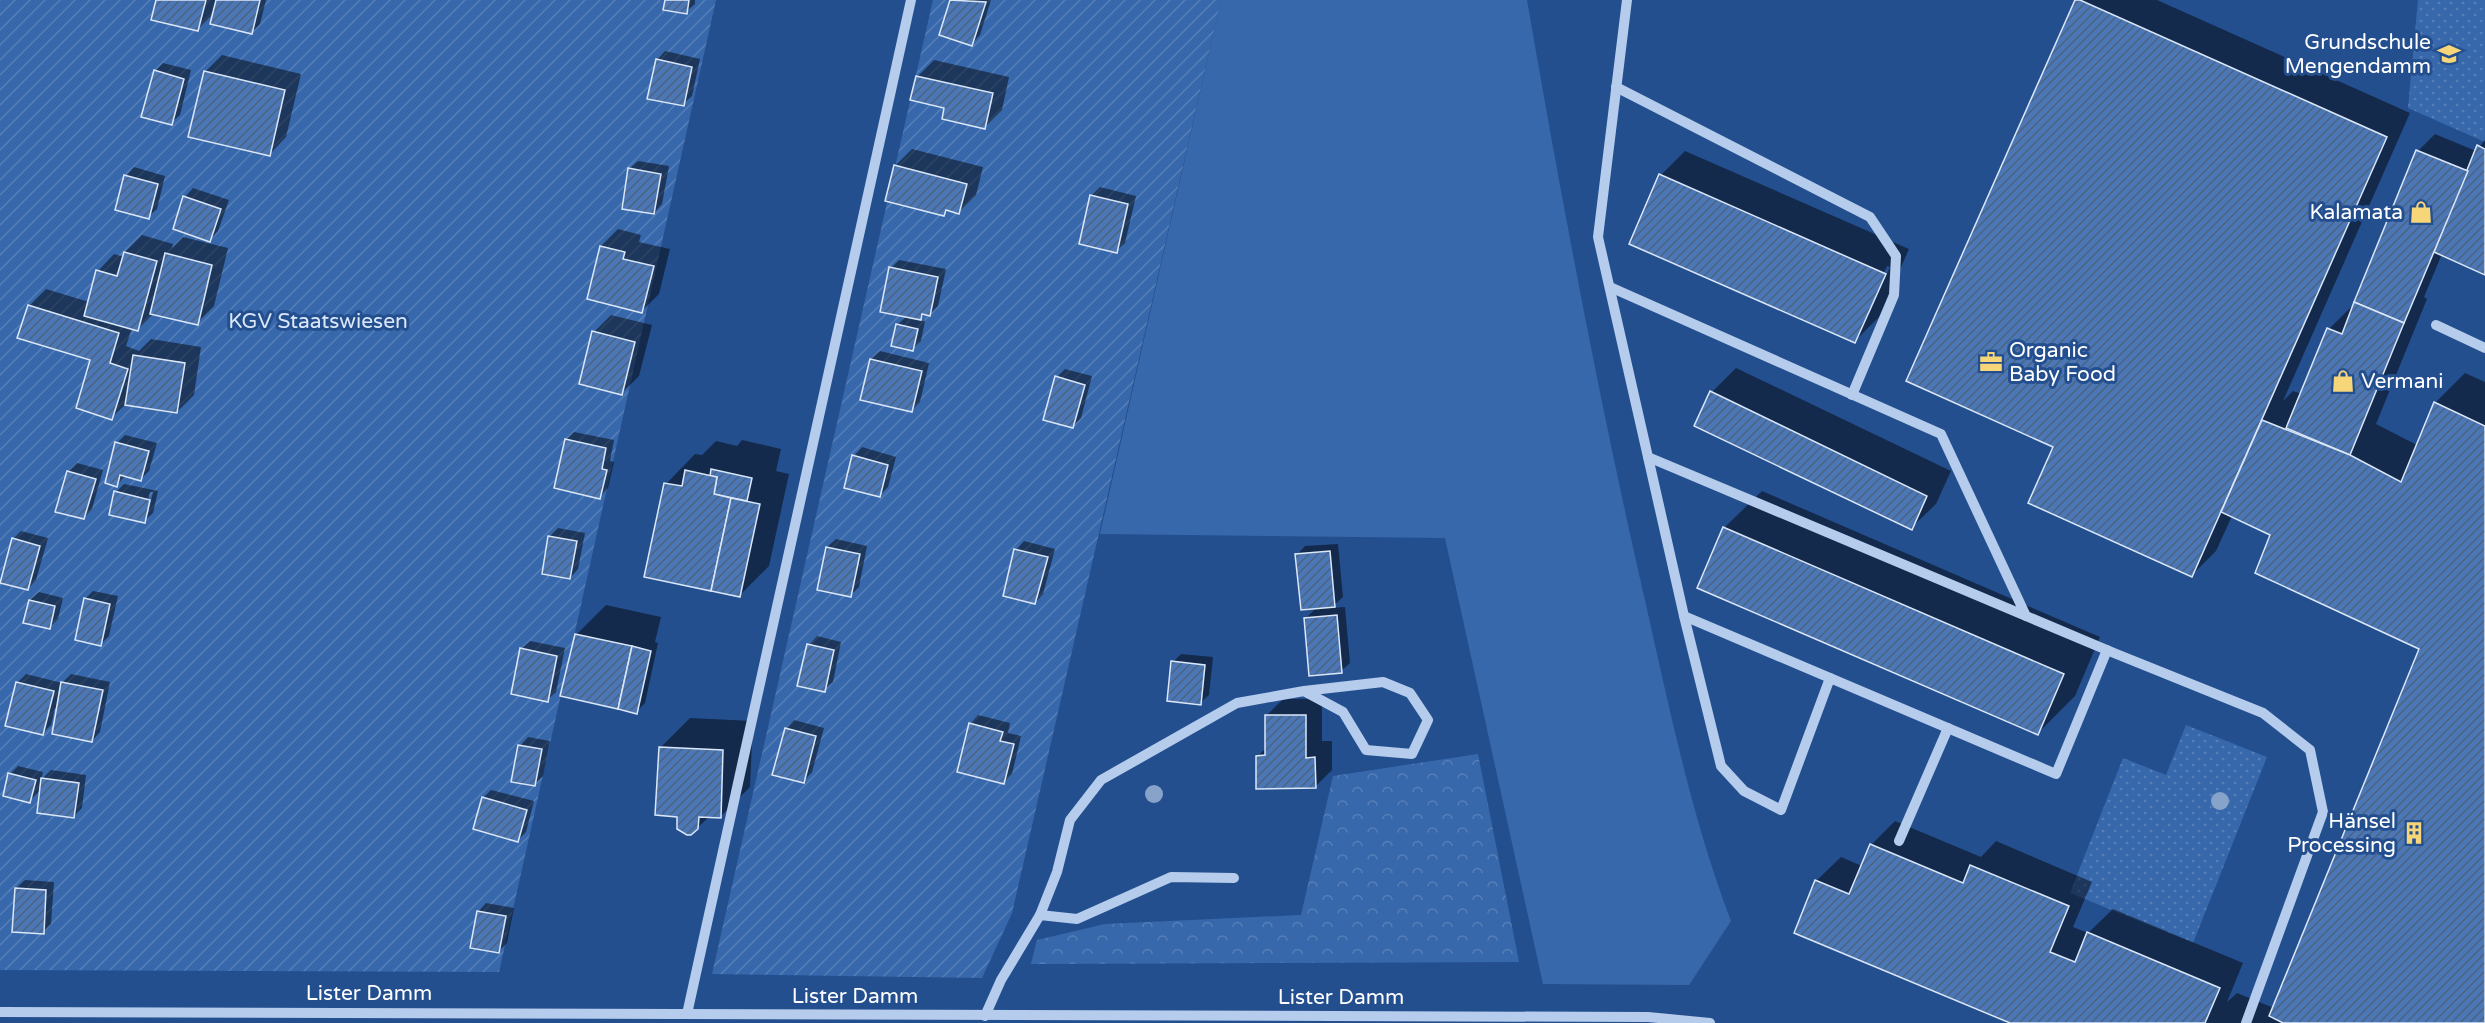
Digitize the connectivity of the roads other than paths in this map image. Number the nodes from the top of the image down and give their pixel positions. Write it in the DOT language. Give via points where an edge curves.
graph roads {
  1 [pos="911,0"];
  2 [pos="1627,0"];
  3 [pos="1616,87"];
  4 [pos="1610,287"];
  5 [pos="2436,325"];
  6 [pos="2485,348"];
  7 [pos="1852,395"];
  8 [pos="1648,457"];
  9 [pos="1684,616"];
  10 [pos="2026,616"];
  11 [pos="2107,650"];
  12 [pos="1830,678"];
  13 [pos="1304,691"];
  14 [pos="1948,728"];
  15 [pos="1899,841"];
  16 [pos="1234,878"];
  17 [pos="1040,915"];
  18 [pos="0,1012"];
  19 [pos="687,1014"];
  20 [pos="985,1016"];
  21 [pos="1710,1023"];
  22 [pos="2246,1023"];
  1 -- 19 [label="street"];
  2 -- 3 [label="street"];
  3 -- 4 [label="street" via="1598,237"];
  3 -- 7 [label="street" via="1870,217 1896,256 1894,295"];
  4 -- 7 [label="street"];
  4 -- 8 [label="street"];
  5 -- 6 [label="street"];
  7 -- 10 [label="street" via="1941,434"];
  8 -- 9 [label="street"];
  8 -- 10 [label="street"];
  9 -- 12 [label="street"];
  9 -- 12 [label="street" via="1720,766 1744,791 1781,810"];
  10 -- 11 [label="street"];
  11 -- 14 [label="street" via="2056,774"];
  11 -- 22 [label="street" via="2263,713 2310,750 2323,812"];
  12 -- 14 [label="street"];
  13 -- 13 [label="street" via="1343,712 1366,750 1412,754 1428,720 1410,693 1383,682"];
  13 -- 17 [label="street" via="1237,703 1101,780 1070,820 1057,872"];
  14 -- 15 [label="street"];
  16 -- 17 [label="street" via="1171,877 1077,919"];
  17 -- 20 [label="street" via="1001,980"];
  18 -- 19 [label="street, Lister Damm"];
  19 -- 20 [label="street, Lister Damm"];
  20 -- 21 [label="street, Lister Damm" via="1648,1017"];
}
